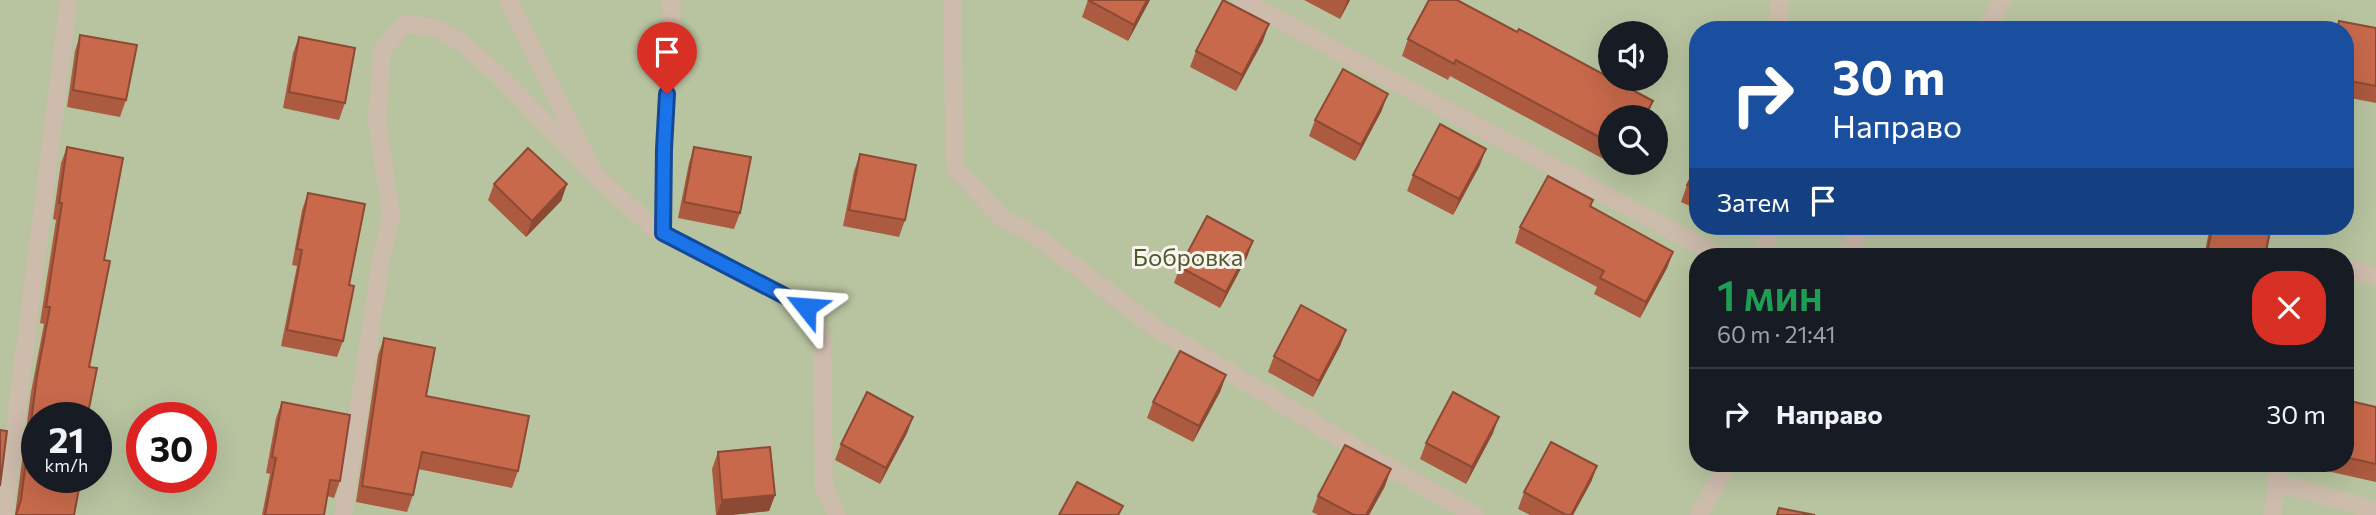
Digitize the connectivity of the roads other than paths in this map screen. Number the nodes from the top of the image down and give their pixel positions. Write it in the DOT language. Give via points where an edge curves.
graph roads {
  1 [pos="508,0"];
  2 [pos="670,0"];
  3 [pos="952,0"];
  4 [pos="1242,0"];
  5 [pos="1780,0"];
  6 [pos="2003,0"];
  7 [pos="68,5"];
  8 [pos="1779,21"];
  9 [pos="1990,21"];
  10 [pos="595,175"];
  11 [pos="663,233"];
  12 [pos="1704,248"];
  13 [pos="2354,271"];
  14 [pos="2376,276"];
  15 [pos="1723,472"];
  16 [pos="2278,472"];
  17 [pos="2276,482"];
  18 [pos="2376,510"];
  19 [pos="4,515"];
  20 [pos="343,515"];
  21 [pos="837,515"];
  22 [pos="1475,515"];
  23 [pos="1699,515"];
  24 [pos="2272,515"];
  1 -- 10 [label="street"];
  2 -- 11 [label="street"];
  3 -- 22 [label="street" via="955,168 1003,219 1036,236 1154,327"];
  4 -- 12 [label="street"];
  5 -- 8 [label="street"];
  6 -- 9 [label="street"];
  7 -- 19 [label="street"];
  10 -- 11 [label="street"];
  10 -- 20 [label="street" via="501,77 436,28 405,24 382,50 377,121 391,215"];
  11 -- 21 [label="street" via="806,307 822,340 824,488"];
  13 -- 14 [label="street"];
  15 -- 23 [label="street"];
  16 -- 17 [label="street"];
  17 -- 18 [label="street"];
  17 -- 24 [label="street"];
}
